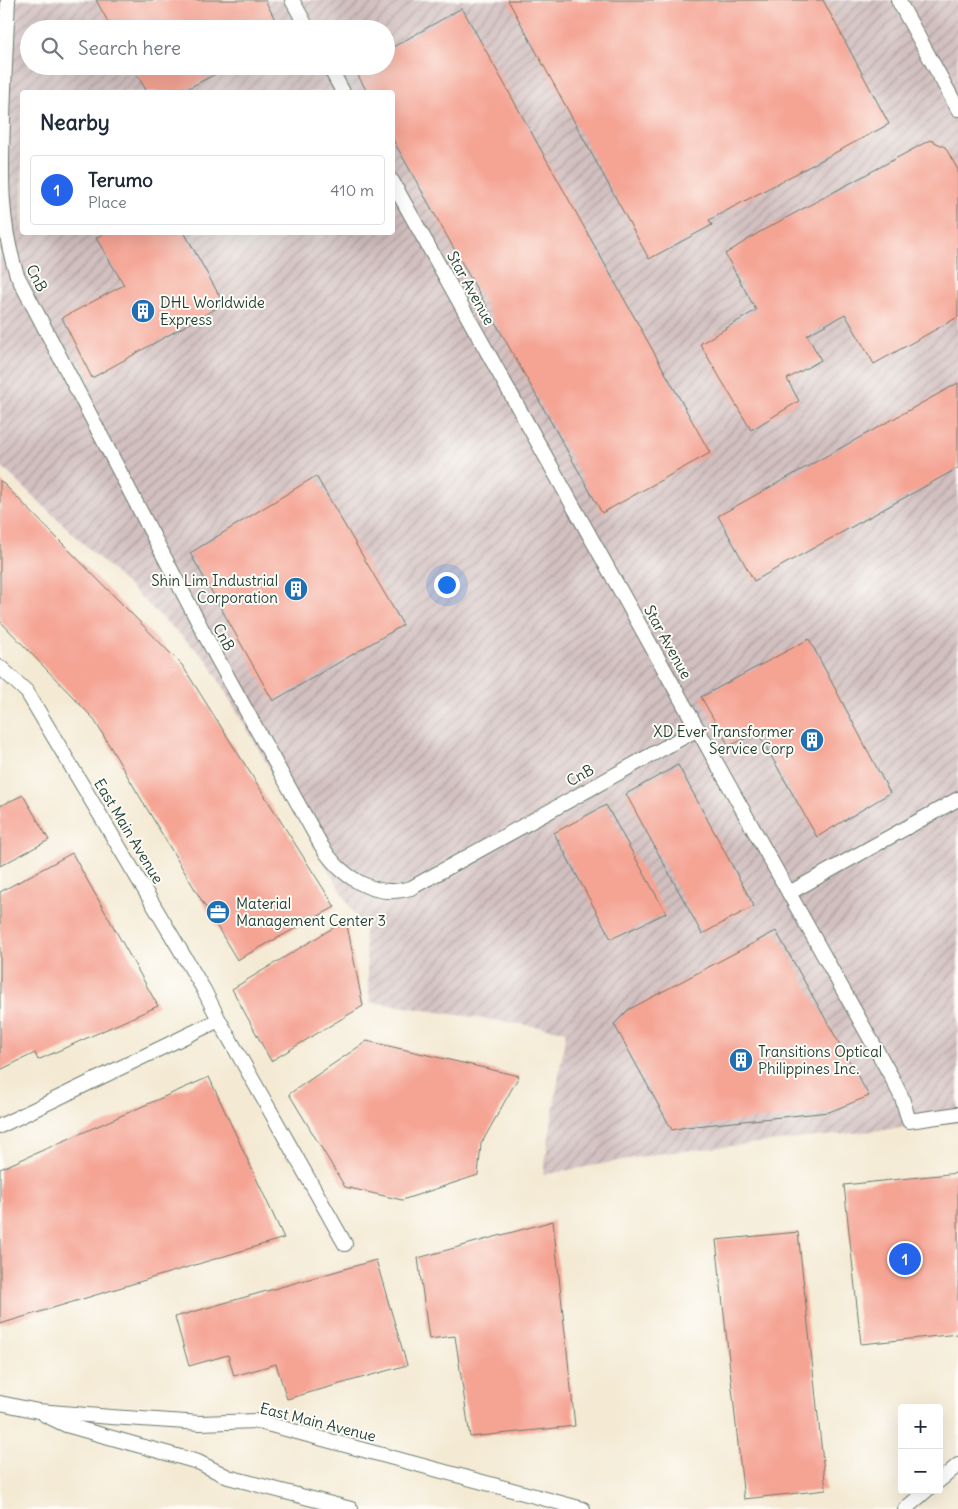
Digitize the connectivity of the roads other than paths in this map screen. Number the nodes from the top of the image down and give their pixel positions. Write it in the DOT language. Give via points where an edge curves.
graph roads {
  1 [pos="8,0"];
  2 [pos="292,0"];
  3 [pos="898,0"];
  4 [pos="303,20"];
  5 [pos="333,75"];
  6 [pos="342,90"];
  7 [pos="958,109"];
  8 [pos="395,186"];
  9 [pos="0,668"];
  10 [pos="698,730"];
  11 [pos="958,799"];
  12 [pos="789,893"];
  13 [pos="219,1020"];
  14 [pos="958,1114"];
  15 [pos="0,1126"];
  16 [pos="345,1244"];
  17 [pos="0,1403"];
  18 [pos="38,1411"];
  19 [pos="958,1465"];
  20 [pos="943,1478"];
  21 [pos="923,1494"];
  22 [pos="351,1509"];
  23 [pos="583,1509"];
  24 [pos="904,1509"];
  1 -- 10 [label="street, CnB" via="1,206 4,238 12,264 216,656 321,845 336,865 355,880 371,887 394,891 411,888"];
  2 -- 4 [label="street"];
  3 -- 7 [label="street"];
  5 -- 6 [label="street"];
  8 -- 10 [label="street, Star Avenue"];
  9 -- 13 [label="street, East Main Avenue" via="27,692"];
  10 -- 12 [label="street, Star Avenue"];
  11 -- 12 [label="street"];
  12 -- 14 [label="street, Star Avenue" via="897,1087 909,1121"];
  13 -- 15 [label="street"];
  13 -- 16 [label="street, East Main Avenue"];
  17 -- 18 [label="street, East Main Avenue"];
  18 -- 22 [label="street, East Main Avenue" via="66,1425 198,1462 228,1477"];
  18 -- 23 [label="street, East Main Avenue" via="201,1423 256,1421"];
  19 -- 20 [label="street"];
  21 -- 24 [label="street"];
}
